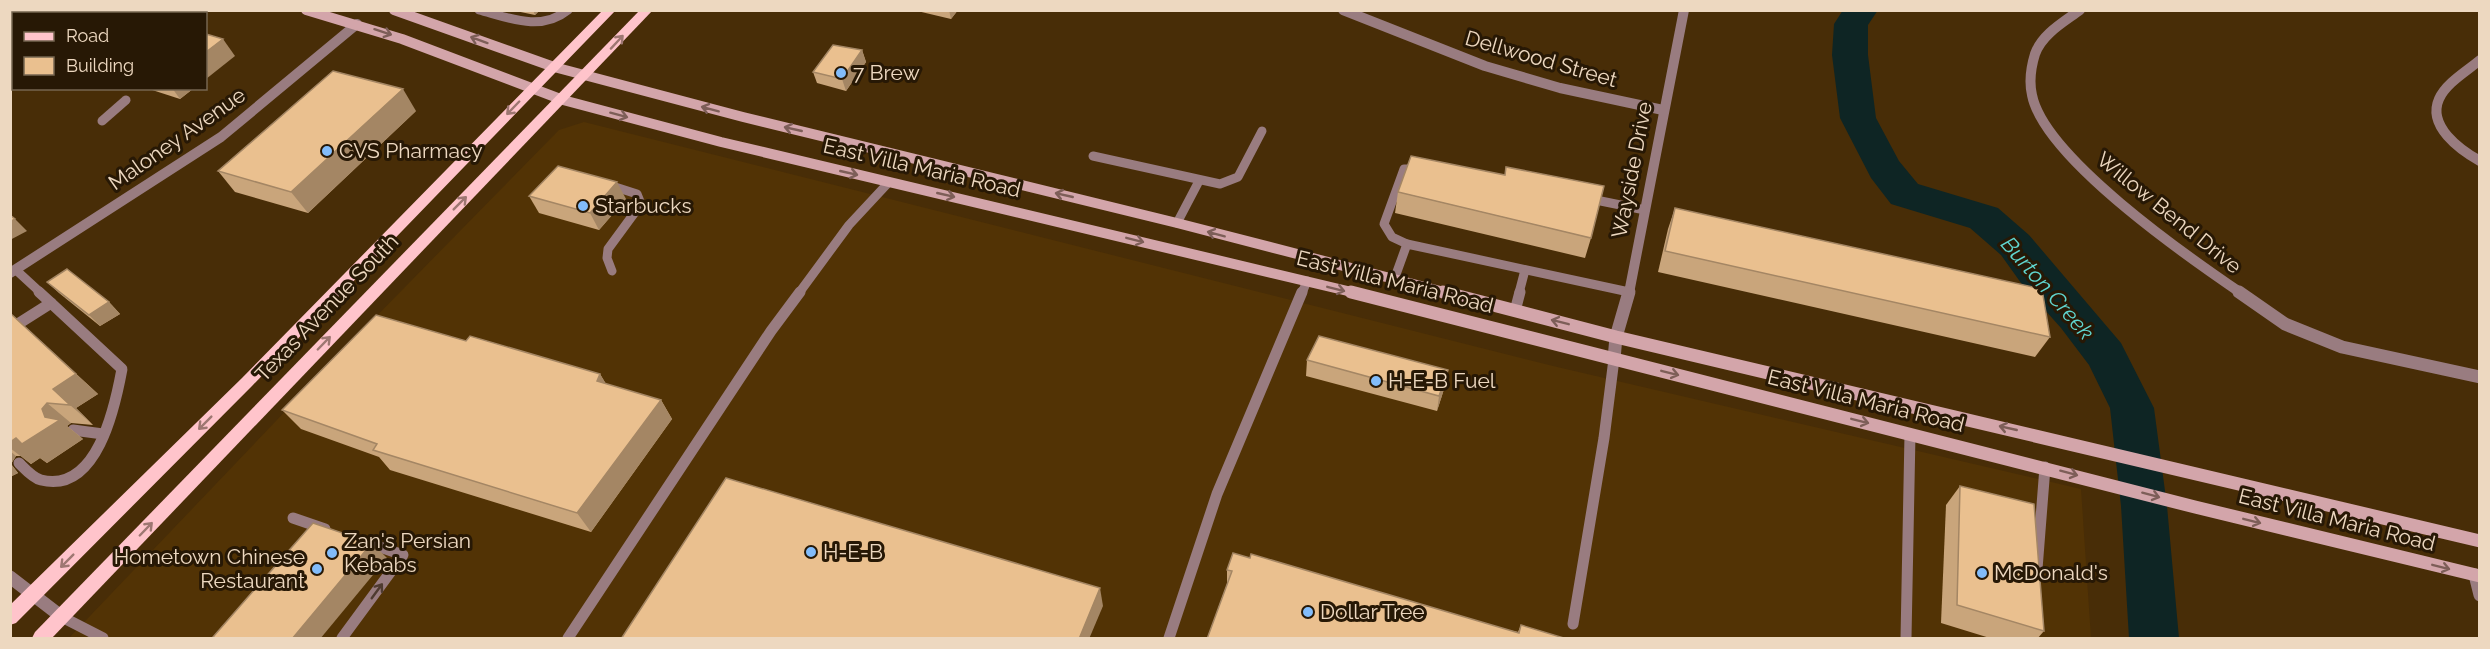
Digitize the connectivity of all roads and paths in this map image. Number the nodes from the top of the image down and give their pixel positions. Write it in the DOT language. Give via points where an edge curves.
graph roads {
  1 [pos="306,10"];
  2 [pos="394,10"];
  3 [pos="479,10"];
  4 [pos="568,10"];
  5 [pos="610,10"];
  6 [pos="647,10"];
  7 [pos="1343,10"];
  8 [pos="1684,10"];
  9 [pos="2080,10"];
  10 [pos="357,24"];
  11 [pos="2480,60"];
  12 [pos="554,67"];
  13 [pos="585,76"];
  14 [pos="531,89"];
  15 [pos="126,100"];
  16 [pos="563,100"];
  17 [pos="1663,110"];
  18 [pos="102,121"];
  19 [pos="1262,131"];
  20 [pos="1094,156"];
  21 [pos="2480,161"];
  22 [pos="1434,171"];
  23 [pos="1199,181"];
  24 [pos="889,182"];
  25 [pos="602,184"];
  26 [pos="1578,196"];
  27 [pos="1645,210"];
  28 [pos="1177,223"];
  29 [pos="1407,244"];
  30 [pos="1525,270"];
  31 [pos="13,271"];
  32 [pos="612,272"];
  33 [pos="1394,280"];
  34 [pos="1307,281"];
  35 [pos="1629,292"];
  36 [pos="51,303"];
  37 [pos="1515,311"];
  38 [pos="10,329"];
  39 [pos="1616,337"];
  40 [pos="1614,359"];
  41 [pos="2480,377"];
  42 [pos="73,430"];
  43 [pos="103,434"];
  44 [pos="1911,434"];
  45 [pos="19,463"];
  46 [pos="2045,466"];
  47 [pos="293,518"];
  48 [pos="2480,541"];
  49 [pos="2477,576"];
  50 [pos="10,577"];
  51 [pos="2037,579"];
  52 [pos="33,595"];
  53 [pos="2480,595"];
  54 [pos="10,617"];
  55 [pos="62,617"];
  56 [pos="1573,624"];
  57 [pos="41,639"];
  58 [pos="103,639"];
  59 [pos="342,639"];
  60 [pos="568,639"];
  61 [pos="1169,639"];
  62 [pos="1906,639"];
  1 -- 10 [label="main road, East Villa Maria Road"];
  12 -- 2 [label="main road, East Villa Maria Road, one-way"];
  3 -- 4 [label="lane" via="538,25 561,18"];
  5 -- 12 [label="main road, Texas Avenue South"];
  13 -- 6 [label="main road, Texas Avenue South, one-way"];
  7 -- 17 [label="street, Dellwood Street" via="1485,66 1560,88"];
  8 -- 17 [label="street, Wayside Drive"];
  9 -- 41 [label="street, Willow Bend Drive" via="2053,30 2036,52 2031,73 2032,96 2049,130 2075,162 2175,248 2285,324 2342,347"];
  10 -- 14 [label="main road, East Villa Maria Road, one-way"];
  10 -- 31 [label="street, Maloney Avenue" via="221,137"];
  11 -- 21 [label="street" via="2438,100 2438,119 2446,134"];
  12 -- 13 [label="main road, East Villa Maria Road"];
  12 -- 14 [label="main road, Texas Avenue South"];
  13 -- 16 [label="main road, Texas Avenue South"];
  28 -- 13 [label="main road, East Villa Maria Road, one-way"];
  14 -- 16 [label="main road, East Villa Maria Road"];
  14 -- 52 [label="main road, Texas Avenue South, one-way" via="247,382"];
  15 -- 18 [label="lane"];
  16 -- 24 [label="main road, East Villa Maria Road, one-way"];
  55 -- 16 [label="main road, Texas Avenue South, one-way"];
  17 -- 27 [label="street, Wayside Drive"];
  19 -- 23 [label="lane" via="1238,177 1220,183"];
  20 -- 23 [label="lane"];
  22 -- 29 [label="lane" via="1404,169 1384,224 1393,239"];
  23 -- 28 [label="lane"];
  24 -- 34 [label="main road, East Villa Maria Road, one-way"];
  24 -- 60 [label="lane" via="849,225 771,331"];
  25 -- 32 [label="lane" via="637,194 641,204 608,249"];
  26 -- 27 [label="lane"];
  27 -- 35 [label="street, Wayside Drive"];
  33 -- 28 [label="main road, East Villa Maria Road, one-way"];
  29 -- 30 [label="lane"];
  29 -- 33 [label="lane"];
  30 -- 35 [label="lane"];
  30 -- 37 [label="lane"];
  31 -- 36 [label="lane"];
  33 -- 37 [label="main road, East Villa Maria Road"];
  34 -- 40 [label="main road, East Villa Maria Road, one-way"];
  34 -- 61 [label="lane" via="1217,494"];
  35 -- 39 [label="street, Wayside Drive"];
  36 -- 38 [label="lane"];
  36 -- 43 [label="lane" via="122,369 117,398"];
  39 -- 37 [label="main road, East Villa Maria Road, one-way"];
  39 -- 40 [label="street, Wayside Drive"];
  48 -- 39 [label="main road, East Villa Maria Road, one-way"];
  40 -- 44 [label="main road, East Villa Maria Road, one-way"];
  40 -- 56 [label="lane"];
  42 -- 43 [label="lane"];
  43 -- 45 [label="lane" via="90,464 76,476 61,481 40,480"];
  44 -- 46 [label="main road, East Villa Maria Road"];
  44 -- 62 [label="lane"];
  46 -- 49 [label="main road, East Villa Maria Road, one-way"];
  46 -- 51 [label="lane"];
  59 -- 47 [label="lane, one-way" via="403,555"];
  49 -- 53 [label="street"];
  50 -- 52 [label="street"];
  52 -- 54 [label="main road, Texas Avenue South"];
  52 -- 55 [label="street"];
  55 -- 57 [label="main road, Texas Avenue South"];
  55 -- 58 [label="lane"];
}
